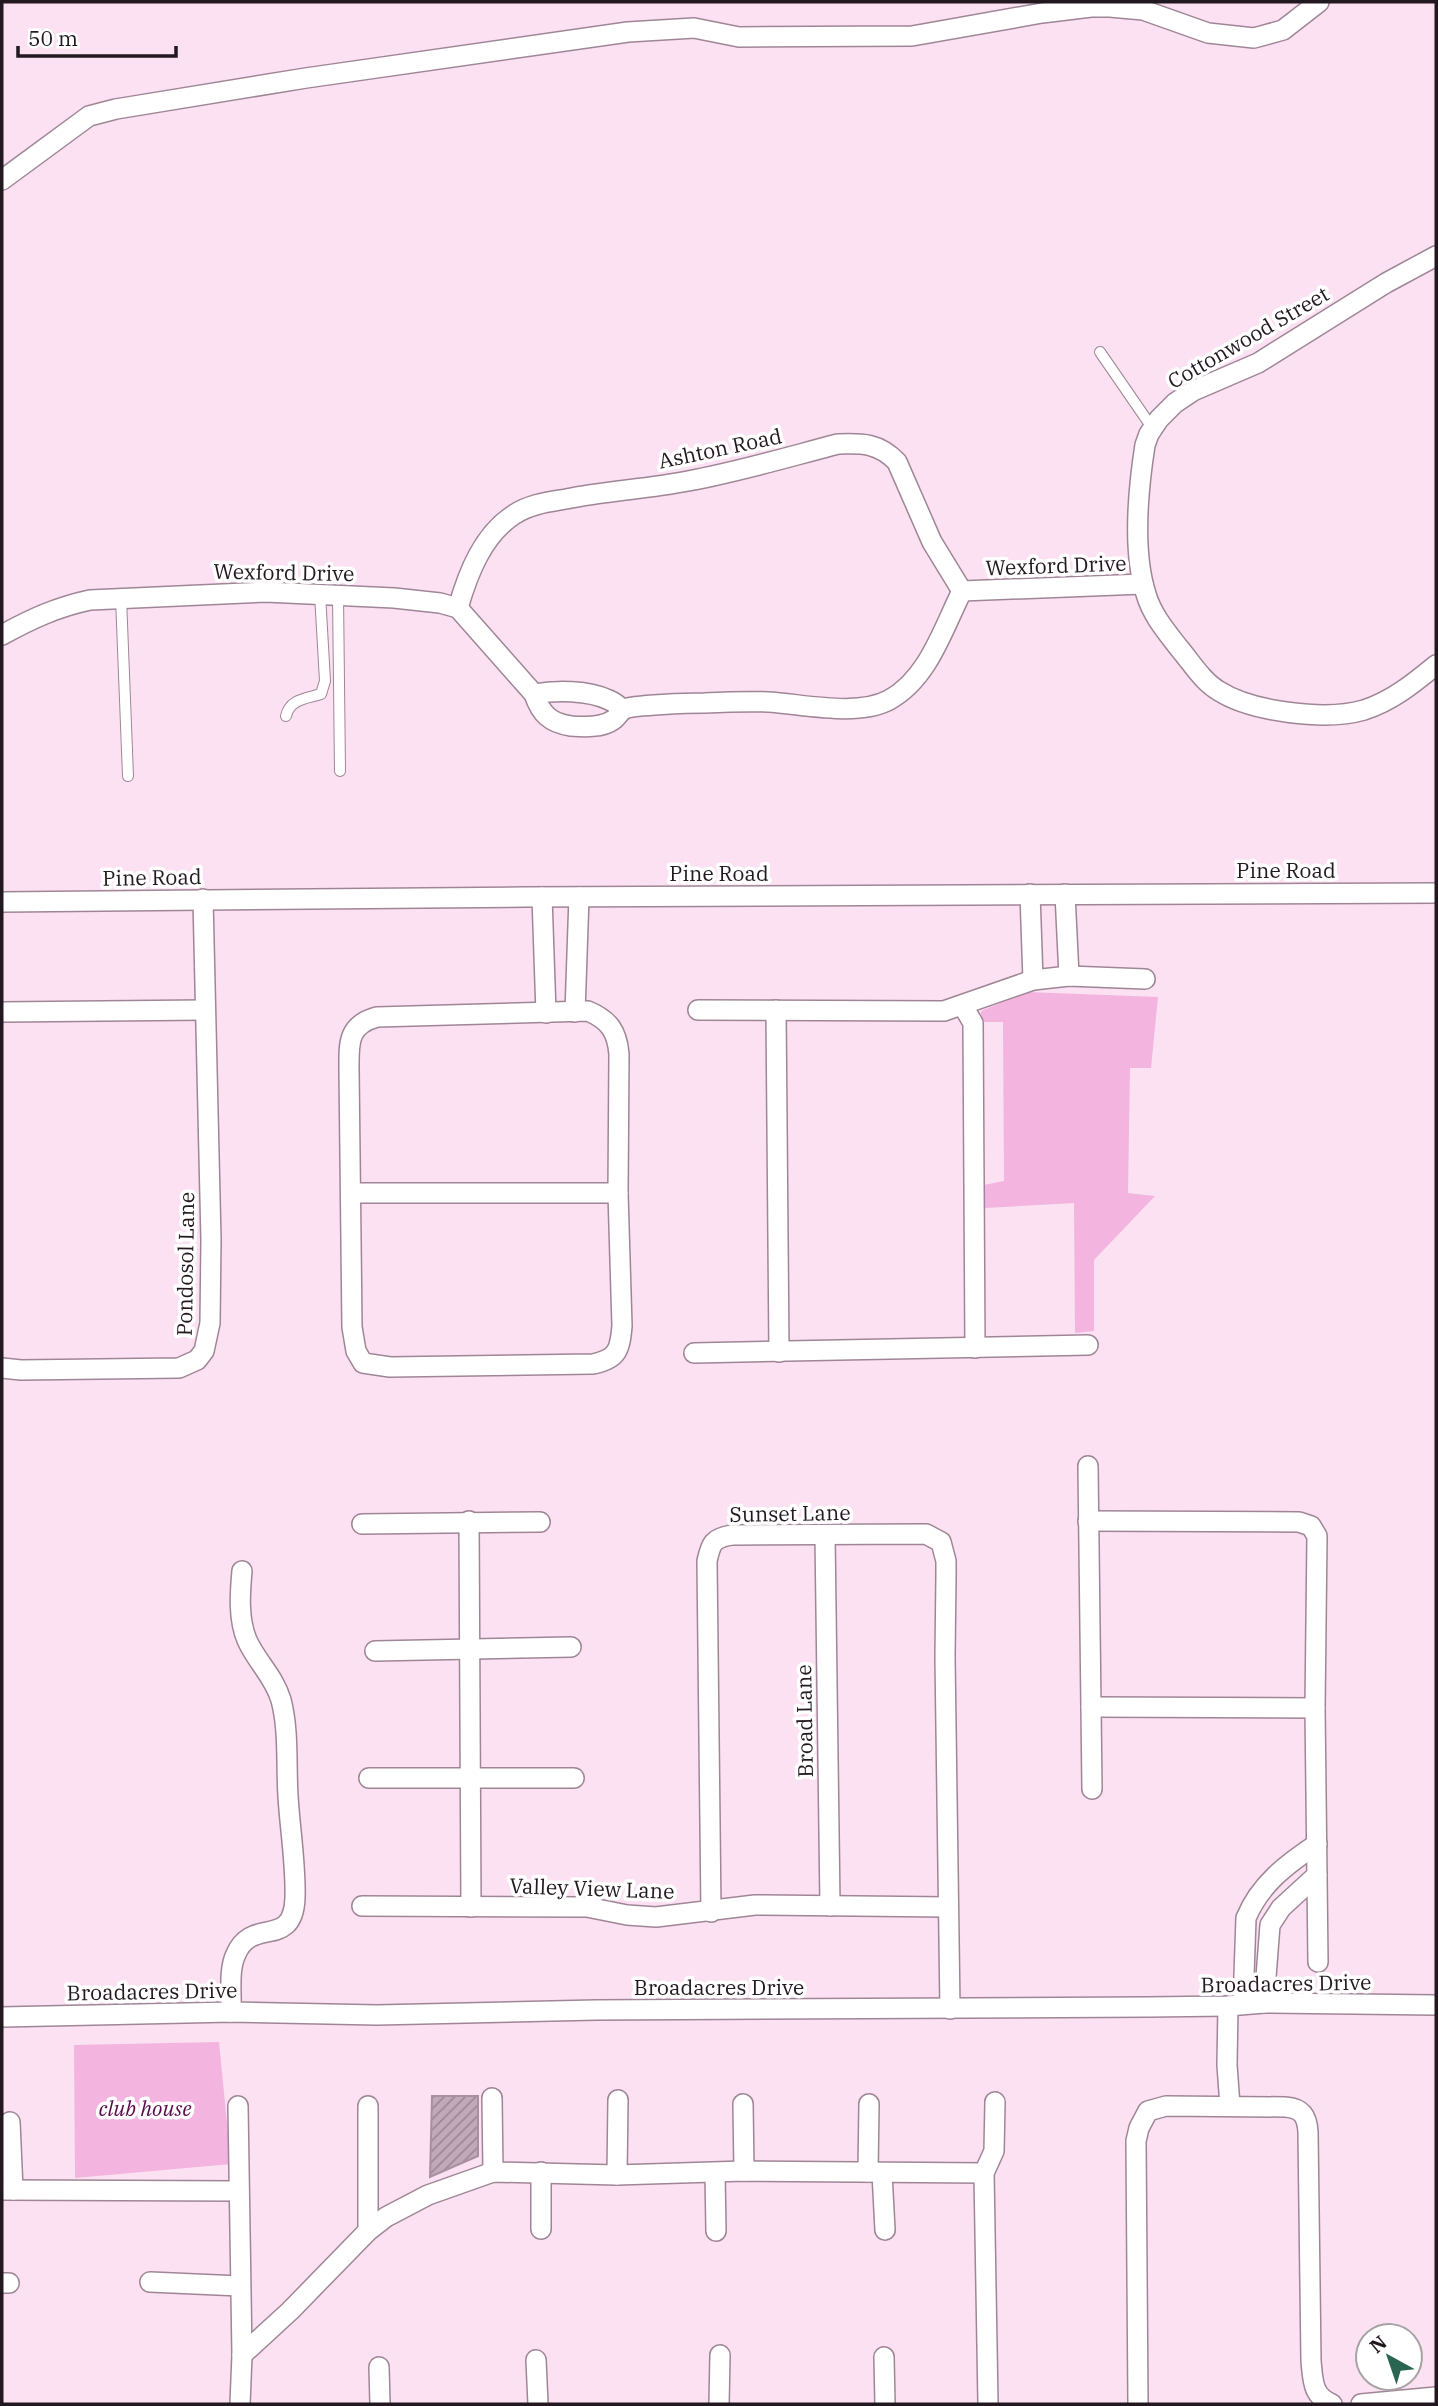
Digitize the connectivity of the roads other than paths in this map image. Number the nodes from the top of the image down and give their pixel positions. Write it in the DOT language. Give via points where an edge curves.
graph roads {
  1 [pos="1319,2"];
  2 [pos="2,180"];
  3 [pos="1436,256"];
  4 [pos="1100,352"];
  5 [pos="1153,429"];
  6 [pos="1143,584"];
  7 [pos="962,591"];
  8 [pos="329,595"];
  9 [pos="121,598"];
  10 [pos="458,608"];
  11 [pos="2,635"];
  12 [pos="1436,665"];
  13 [pos="534,694"];
  14 [pos="623,709"];
  15 [pos="286,716"];
  16 [pos="340,771"];
  17 [pos="128,776"];
  18 [pos="1436,893"];
  19 [pos="1030,894"];
  20 [pos="1065,894"];
  21 [pos="542,897"];
  22 [pos="579,897"];
  23 [pos="203,899"];
  24 [pos="2,902"];
  25 [pos="1069,976"];
  26 [pos="1145,979"];
  27 [pos="1033,980"];
  28 [pos="963,1006"];
  29 [pos="205,1010"];
  30 [pos="698,1010"];
  31 [pos="776,1010"];
  32 [pos="2,1012"];
  33 [pos="575,1012"];
  34 [pos="547,1013"];
  35 [pos="351,1193"];
  36 [pos="618,1193"];
  37 [pos="1088,1345"];
  38 [pos="975,1348"];
  39 [pos="779,1352"];
  40 [pos="694,1353"];
  41 [pos="2,1368"];
  42 [pos="1088,1466"];
  43 [pos="469,1521"];
  44 [pos="1088,1521"];
  45 [pos="540,1522"];
  46 [pos="362,1524"];
  47 [pos="825,1535"];
  48 [pos="242,1571"];
  49 [pos="571,1647"];
  50 [pos="471,1649"];
  51 [pos="375,1651"];
  52 [pos="1091,1707"];
  53 [pos="1315,1708"];
  54 [pos="369,1778"];
  55 [pos="472,1778"];
  56 [pos="575,1778"];
  57 [pos="1093,1789"];
  58 [pos="1317,1844"];
  59 [pos="1317,1875"];
  60 [pos="362,1906"];
  61 [pos="830,1906"];
  62 [pos="948,1907"];
  63 [pos="471,1908"];
  64 [pos="710,1912"];
  65 [pos="1318,1962"];
  66 [pos="1264,2003"];
  67 [pos="1235,2005"];
  68 [pos="1436,2005"];
  69 [pos="950,2009"];
  70 [pos="231,2012"];
  71 [pos="2,2017"];
  72 [pos="492,2098"];
  73 [pos="618,2101"];
  74 [pos="995,2102"];
  75 [pos="743,2104"];
  76 [pos="869,2104"];
  77 [pos="238,2106"];
  78 [pos="368,2106"];
  79 [pos="1230,2106"];
  80 [pos="10,2122"];
  81 [pos="744,2171"];
  82 [pos="493,2172"];
  83 [pos="541,2172"];
  84 [pos="875,2172"];
  85 [pos="715,2173"];
  86 [pos="984,2173"];
  87 [pos="617,2175"];
  88 [pos="8,2190"];
  89 [pos="239,2191"];
  90 [pos="541,2229"];
  91 [pos="884,2230"];
  92 [pos="368,2231"];
  93 [pos="716,2231"];
  94 [pos="150,2282"];
  95 [pos="240,2286"];
  96 [pos="720,2354"];
  97 [pos="242,2355"];
  98 [pos="884,2357"];
  99 [pos="536,2360"];
  100 [pos="379,2367"];
  101 [pos="1436,2398"];
  102 [pos="240,2404"];
  103 [pos="380,2404"];
  104 [pos="538,2404"];
  105 [pos="719,2404"];
  106 [pos="885,2404"];
  107 [pos="988,2404"];
  108 [pos="1138,2404"];
  109 [pos="1332,2404"];
  110 [pos="1361,2404"];
  1 -- 2 [label="street" via="1283,30 1254,38 1208,33 1143,10 1110,7 1042,13 912,36 739,37 694,28 628,32 116,108 89,116"];
  3 -- 5 [label="street, Cottonwood Street" via="1258,362 1194,391 1175,403"];
  4 -- 5 [label="lane"];
  5 -- 6 [label="street, Cottonwood Street" via="1142,465 1138,552"];
  6 -- 7 [label="street, Wexford Drive"];
  6 -- 12 [label="street, Wexford Drive" via="1160,624 1203,676 1218,691 1260,708 1296,714 1363,710 1394,696"];
  7 -- 10 [label="street, Ashton Road" via="932,542 897,462 877,446 853,443 685,482 540,503 515,514 486,542"];
  7 -- 14 [label="street, Wexford Drive" via="922,671 902,692 881,704 845,709 765,702 701,703"];
  8 -- 9 [label="street, Wexford Drive" via="266,592"];
  8 -- 10 [label="street, Wexford Drive" via="409,599"];
  8 -- 15 [label="lane" via="324,689 293,702"];
  8 -- 16 [label="lane"];
  9 -- 11 [label="street, Wexford Drive" via="63,606"];
  9 -- 17 [label="lane"];
  10 -- 13 [label="street, Wexford Drive"];
  13 -- 14 [label="street, Wexford Drive" via="591,695"];
  13 -- 14 [label="street, Wexford Drive" via="543,714 558,724 604,724"];
  18 -- 20 [label="street, Pine Road"];
  19 -- 20 [label="street, Pine Road"];
  19 -- 22 [label="street, Pine Road"];
  19 -- 27 [label="street"];
  20 -- 25 [label="street"];
  21 -- 22 [label="street, Pine Road"];
  21 -- 23 [label="street, Pine Road"];
  21 -- 34 [label="street"];
  22 -- 33 [label="street"];
  23 -- 24 [label="street, Pine Road"];
  23 -- 29 [label="street, Pondosol Lane"];
  25 -- 26 [label="street"];
  25 -- 27 [label="street"];
  27 -- 28 [label="street"];
  28 -- 31 [label="street" via="944,1011"];
  28 -- 38 [label="street" via="973,1023"];
  29 -- 32 [label="street"];
  29 -- 41 [label="street, Pondosol Lane" via="211,1259 209,1336 204,1351 197,1360 179,1368"];
  30 -- 31 [label="street"];
  31 -- 39 [label="street"];
  33 -- 34 [label="street"];
  33 -- 36 [label="street" via="601,1017 618,1042"];
  34 -- 35 [label="street" via="394,1015 359,1025 349,1043"];
  35 -- 36 [label="street"];
  35 -- 36 [label="street" via="353,1339 363,1363 390,1367 593,1364 610,1358 619,1348 622,1326"];
  37 -- 38 [label="street"];
  38 -- 39 [label="street"];
  39 -- 40 [label="street"];
  42 -- 44 [label="street"];
  43 -- 45 [label="street"];
  43 -- 46 [label="street"];
  43 -- 50 [label="street"];
  44 -- 52 [label="street"];
  44 -- 53 [label="street" via="1299,1522 1311,1526 1317,1536"];
  47 -- 61 [label="street, Broad Lane"];
  47 -- 62 [label="street, Sunset Lane" via="926,1534 944,1548"];
  47 -- 64 [label="street, Sunset Lane" via="732,1535 720,1537 710,1550"];
  48 -- 70 [label="street" via="240,1599 247,1641 275,1685 284,1718 295,1900 285,1927 254,1935 235,1955"];
  49 -- 50 [label="street"];
  50 -- 51 [label="street"];
  50 -- 55 [label="street"];
  52 -- 53 [label="street"];
  52 -- 57 [label="street"];
  53 -- 58 [label="street"];
  54 -- 55 [label="street"];
  55 -- 56 [label="street"];
  55 -- 63 [label="street"];
  58 -- 59 [label="street"];
  58 -- 67 [label="street" via="1270,1879 1251,1906"];
  59 -- 65 [label="street"];
  59 -- 66 [label="street" via="1281,1908 1270,1926"];
  60 -- 63 [label="street, Valley View Lane"];
  61 -- 62 [label="street"];
  61 -- 64 [label="street" via="755,1905"];
  62 -- 69 [label="street, Sunset Lane"];
  63 -- 64 [label="street, Valley View Lane" via="587,1907 639,1917"];
  66 -- 67 [label="street, Broadacres Drive"];
  66 -- 68 [label="street, Broadacres Drive"];
  67 -- 69 [label="street, Broadacres Drive"];
  67 -- 79 [label="street" via="1227,2065"];
  69 -- 70 [label="street, Broadacres Drive" via="377,2015"];
  70 -- 71 [label="street, Broadacres Drive"];
  72 -- 82 [label="street"];
  73 -- 87 [label="street"];
  74 -- 86 [label="street" via="994,2151"];
  75 -- 81 [label="street"];
  76 -- 84 [label="street"];
  77 -- 89 [label="street"];
  78 -- 92 [label="street"];
  79 -- 108 [label="street" via="1157,2107 1139,2128"];
  79 -- 109 [label="street" via="1292,2107 1304,2114 1307,2122 1313,2388"];
  80 -- 88 [label="street"];
  81 -- 84 [label="street"];
  81 -- 85 [label="street"];
  82 -- 83 [label="street"];
  82 -- 92 [label="street" via="400,2208"];
  83 -- 87 [label="street"];
  83 -- 90 [label="street"];
  84 -- 86 [label="street"];
  84 -- 91 [label="street"];
  85 -- 87 [label="street"];
  85 -- 93 [label="street"];
  86 -- 107 [label="street"];
  88 -- 89 [label="street"];
  89 -- 95 [label="street"];
  92 -- 97 [label="street"];
  94 -- 95 [label="street"];
  95 -- 97 [label="street"];
  96 -- 105 [label="street"];
  97 -- 102 [label="street"];
  98 -- 106 [label="street"];
  99 -- 104 [label="street"];
  100 -- 103 [label="street"];
  101 -- 110 [label="street"];
}
